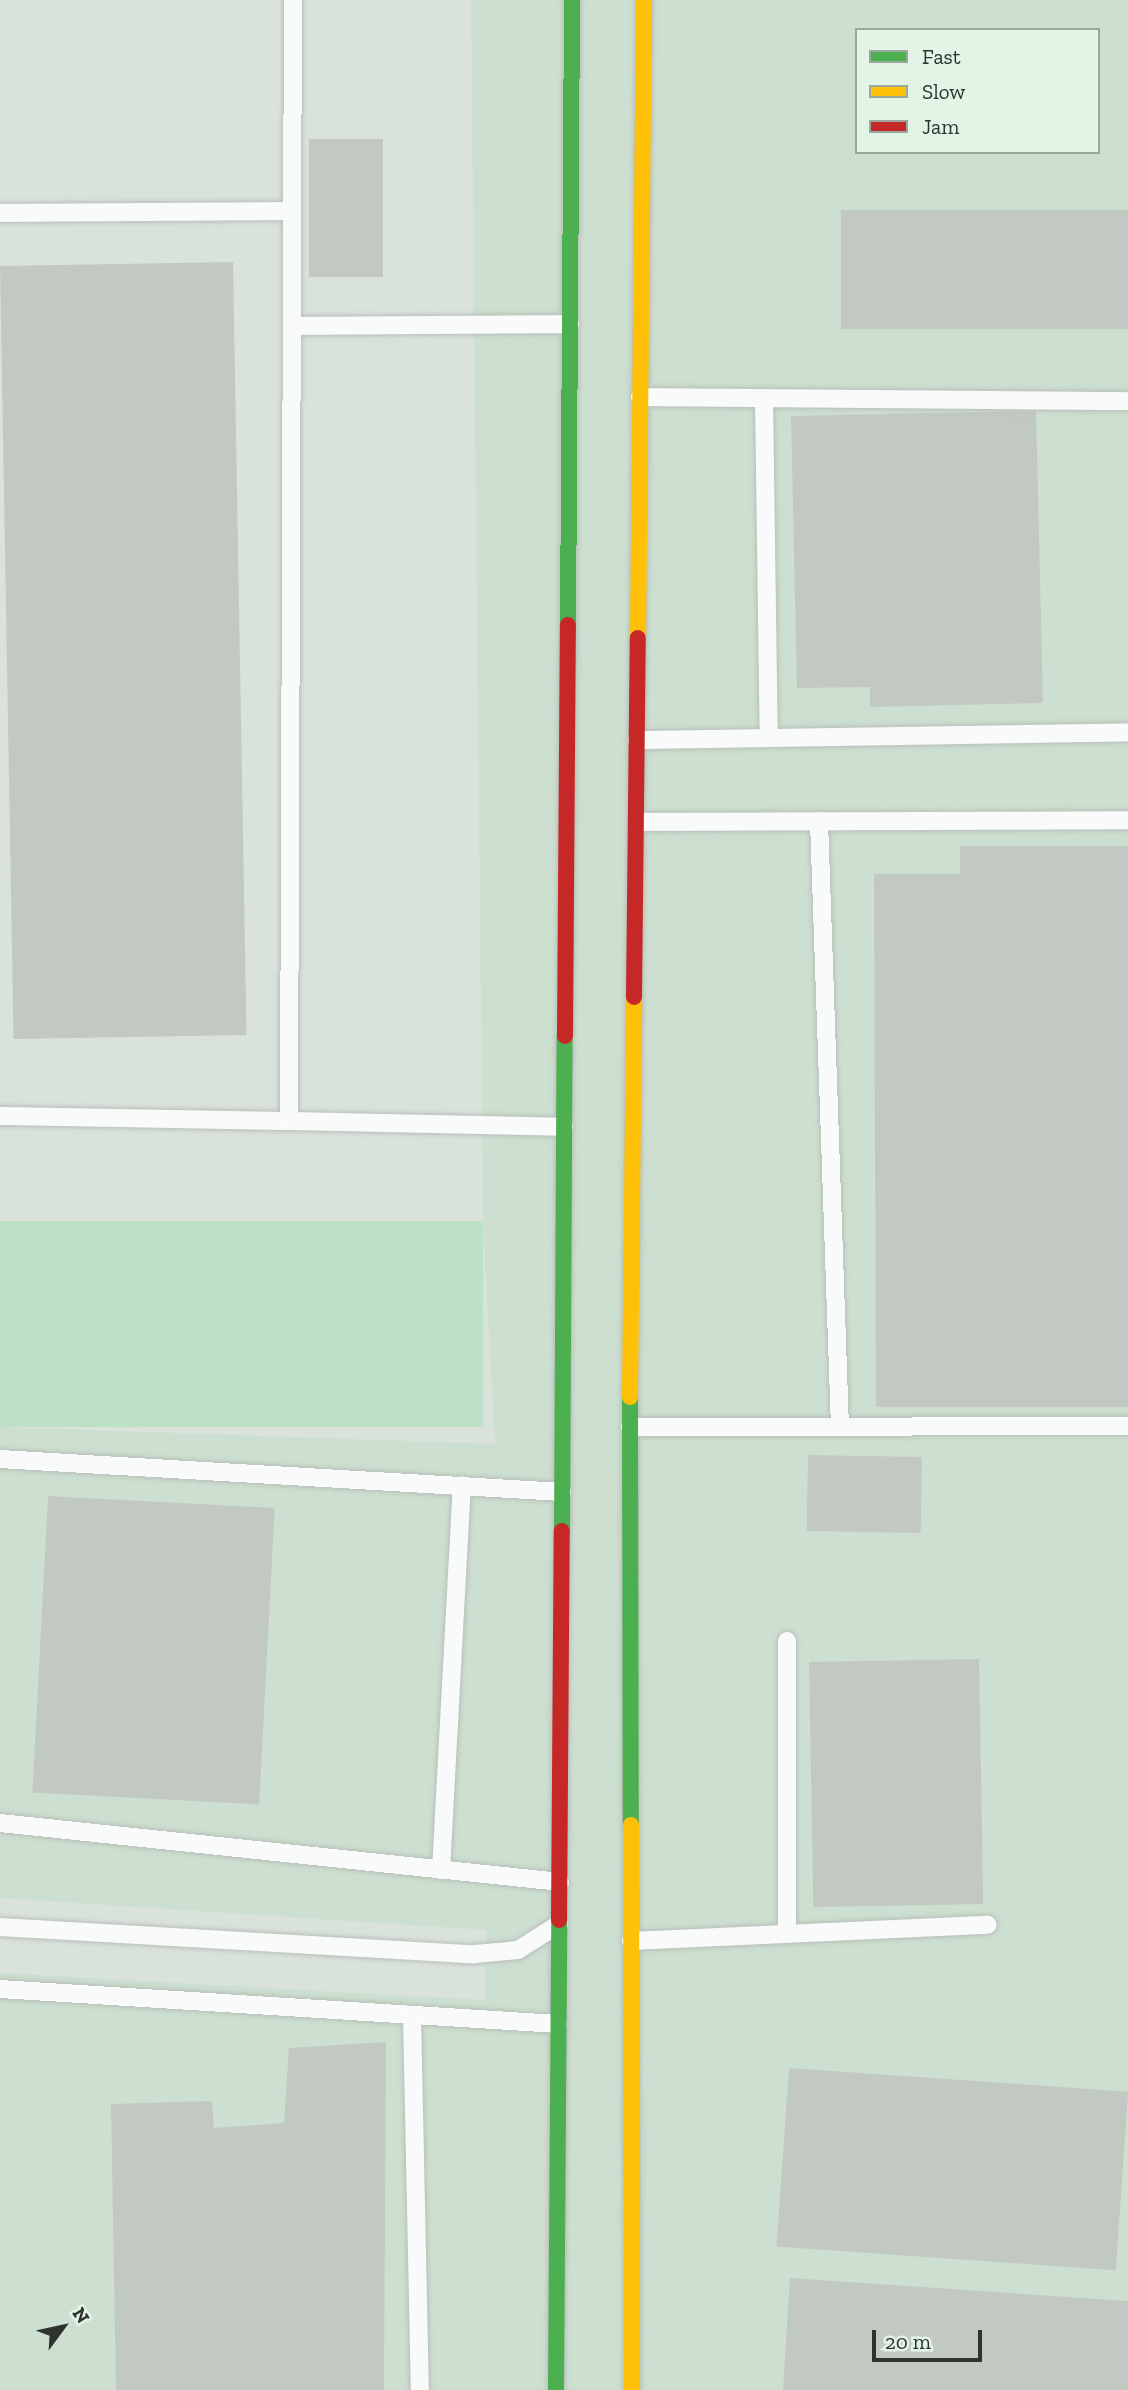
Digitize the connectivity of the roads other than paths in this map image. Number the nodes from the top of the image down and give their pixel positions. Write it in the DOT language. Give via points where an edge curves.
graph roads {
  1 [pos="293,0"];
  2 [pos="572,0"];
  3 [pos="643,0"];
  4 [pos="292,211"];
  5 [pos="0,213"];
  6 [pos="570,324"];
  7 [pos="292,327"];
  8 [pos="640,397"];
  9 [pos="764,398"];
  10 [pos="1128,401"];
  11 [pos="1128,732"];
  12 [pos="769,738"];
  13 [pos="637,740"];
  14 [pos="1128,820"];
  15 [pos="637,821"];
  16 [pos="819,821"];
  17 [pos="0,1116"];
  18 [pos="289,1121"];
  19 [pos="564,1127"];
  20 [pos="1128,1426"];
  21 [pos="630,1427"];
  22 [pos="840,1427"];
  23 [pos="0,1459"];
  24 [pos="462,1486"];
  25 [pos="562,1492"];
  26 [pos="787,1642"];
  27 [pos="0,1823"];
  28 [pos="441,1870"];
  29 [pos="560,1882"];
  30 [pos="559,1924"];
  31 [pos="988,1925"];
  32 [pos="0,1927"];
  33 [pos="788,1934"];
  34 [pos="631,1941"];
  35 [pos="0,1989"];
  36 [pos="412,2015"];
  37 [pos="558,2024"];
  38 [pos="420,2390"];
  39 [pos="556,2390"];
  40 [pos="632,2390"];
  1 -- 4 [label="lane"];
  2 -- 6 [label="main road"];
  3 -- 8 [label="main road"];
  4 -- 5 [label="lane"];
  4 -- 7 [label="lane"];
  6 -- 7 [label="lane"];
  6 -- 19 [label="main road"];
  7 -- 18 [label="lane"];
  8 -- 9 [label="lane"];
  8 -- 13 [label="main road"];
  9 -- 10 [label="lane"];
  9 -- 12 [label="lane"];
  11 -- 12 [label="lane"];
  12 -- 13 [label="lane"];
  13 -- 15 [label="main road"];
  14 -- 16 [label="lane"];
  15 -- 16 [label="lane"];
  15 -- 21 [label="main road"];
  16 -- 22 [label="lane"];
  17 -- 18 [label="lane"];
  18 -- 19 [label="lane"];
  19 -- 25 [label="main road"];
  20 -- 22 [label="lane"];
  21 -- 22 [label="lane"];
  21 -- 34 [label="main road"];
  23 -- 24 [label="lane"];
  24 -- 25 [label="lane"];
  24 -- 28 [label="lane"];
  25 -- 29 [label="main road"];
  26 -- 33 [label="lane"];
  27 -- 28 [label="lane"];
  28 -- 29 [label="lane"];
  29 -- 30 [label="main road"];
  30 -- 32 [label="lane" via="518,1950 475,1954"];
  30 -- 37 [label="main road"];
  31 -- 33 [label="lane"];
  33 -- 34 [label="lane"];
  34 -- 40 [label="main road"];
  35 -- 36 [label="lane"];
  36 -- 37 [label="lane"];
  36 -- 38 [label="lane"];
  37 -- 39 [label="main road"];
}
